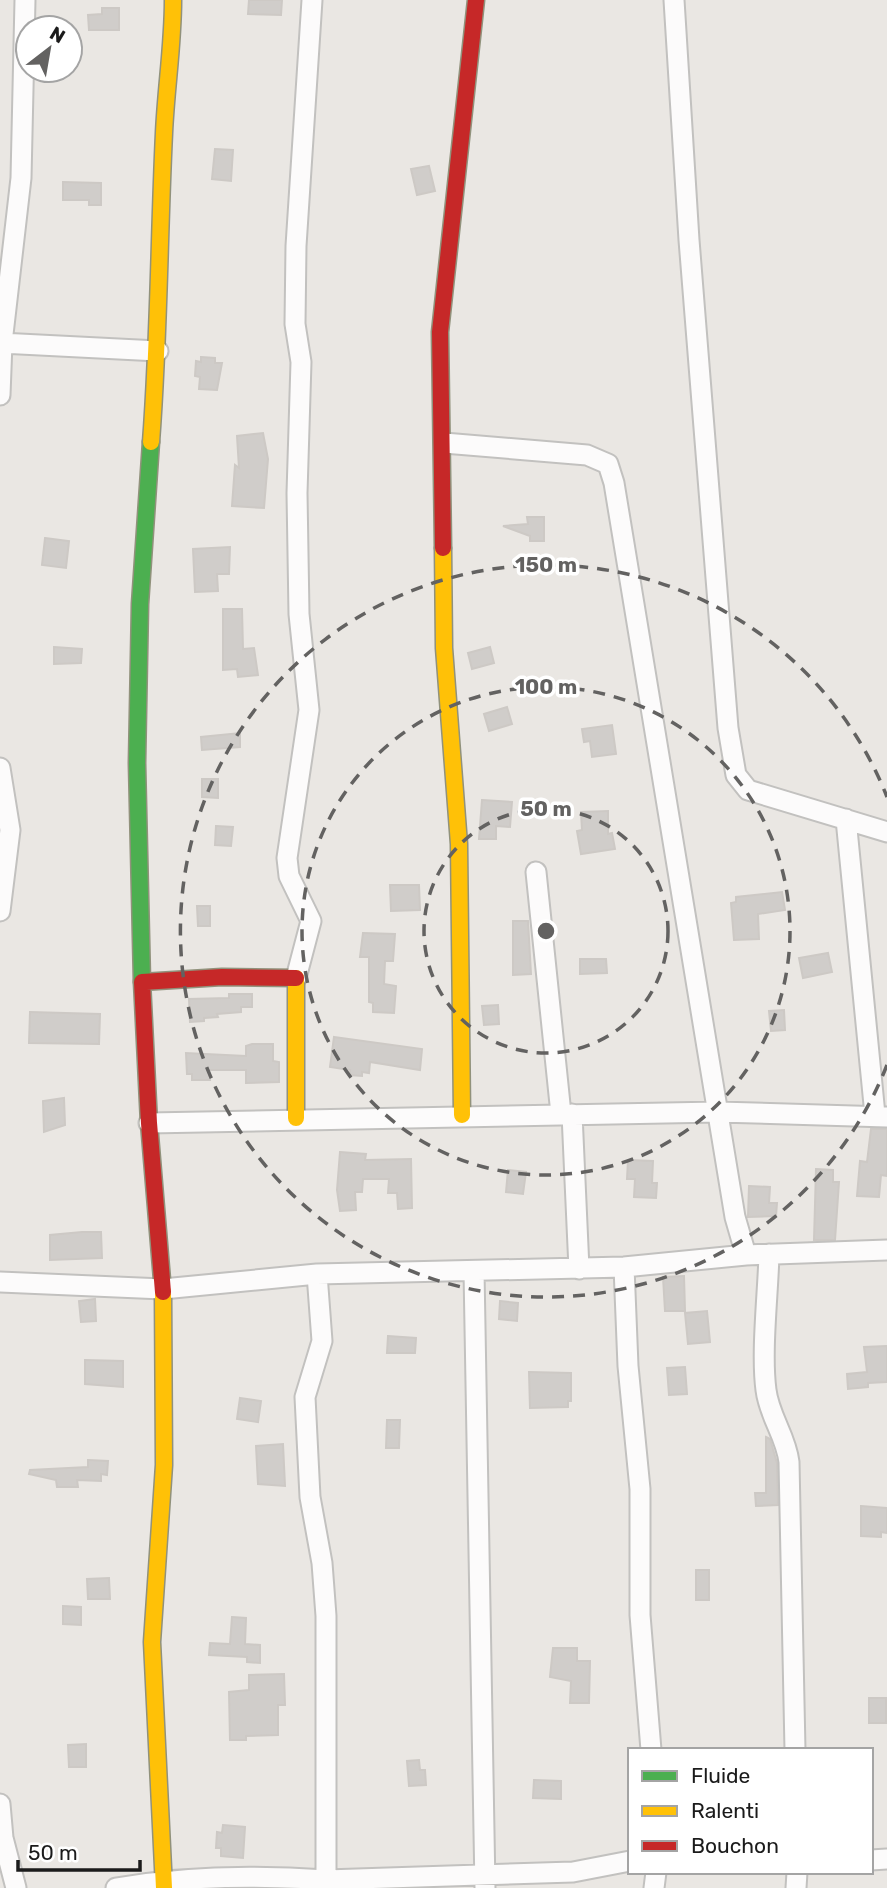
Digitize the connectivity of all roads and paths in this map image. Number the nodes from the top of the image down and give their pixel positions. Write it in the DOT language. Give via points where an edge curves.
graph roads {
  1 [pos="25,0"];
  2 [pos="173,0"];
  3 [pos="312,0"];
  4 [pos="476,0"];
  5 [pos="674,0"];
  6 [pos="1,343"];
  7 [pos="158,351"];
  8 [pos="0,395"];
  9 [pos="444,443"];
  10 [pos="0,768"];
  11 [pos="846,819"];
  12 [pos="887,832"];
  13 [pos="536,872"];
  14 [pos="0,911"];
  15 [pos="296,978"];
  16 [pos="142,982"];
  17 [pos="718,1112"];
  18 [pos="566,1114"];
  19 [pos="462,1115"];
  20 [pos="881,1116"];
  21 [pos="296,1118"];
  22 [pos="149,1123"];
  23 [pos="887,1250"];
  24 [pos="769,1254"];
  25 [pos="746,1255"];
  26 [pos="624,1267"];
  27 [pos="579,1269"];
  28 [pos="474,1271"];
  29 [pos="317,1274"];
  30 [pos="0,1282"];
  31 [pos="163,1289"];
  32 [pos="651,1748"];
  33 [pos="795,1748"];
  34 [pos="0,1804"];
  35 [pos="628,1861"];
  36 [pos="485,1881"];
  37 [pos="164,1884"];
  38 [pos="326,1884"];
  39 [pos="16,1888"];
  40 [pos="116,1888"];
  1 -- 6 [label="street" via="21,178"];
  2 -- 7 [label="street"];
  3 -- 15 [label="street" via="295,324 301,362 299,614 309,710 287,858 289,876 310,921"];
  4 -- 9 [label="street" via="440,332"];
  5 -- 11 [label="street" via="731,751 739,783 748,790"];
  6 -- 7 [label="street"];
  6 -- 8 [label="street"];
  7 -- 16 [label="street" via="140,604 136,763"];
  9 -- 17 [label="street" via="587,455 608,464"];
  9 -- 19 [label="street" via="444,648 459,844"];
  10 -- 14 [label="street" via="10,830"];
  11 -- 12 [label="street"];
  11 -- 20 [label="street"];
  13 -- 18 [label="street"];
  15 -- 16 [label="street"];
  15 -- 21 [label="street"];
  16 -- 22 [label="street"];
  17 -- 18 [label="street"];
  17 -- 20 [label="street"];
  17 -- 25 [label="street"];
  18 -- 19 [label="street"];
  18 -- 27 [label="street"];
  19 -- 21 [label="street"];
  21 -- 22 [label="street"];
  22 -- 31 [label="street"];
  23 -- 24 [label="street"];
  24 -- 25 [label="street"];
  24 -- 33 [label="street" via="766,1390 789,1462"];
  25 -- 26 [label="street"];
  26 -- 27 [label="street"];
  26 -- 32 [label="street" via="640,1489 640,1615"];
  27 -- 28 [label="street"];
  28 -- 29 [label="street"];
  28 -- 36 [label="street"];
  29 -- 31 [label="street"];
  29 -- 38 [label="street" via="322,1340 305,1397 310,1497 326,1616"];
  30 -- 31 [label="street"];
  31 -- 37 [label="street" via="164,1477 152,1642"];
  34 -- 39 [label="street"];
  35 -- 36 [label="street"];
  36 -- 38 [label="street"];
  37 -- 38 [label="street" via="289,1877"];
  37 -- 40 [label="street"];
}
